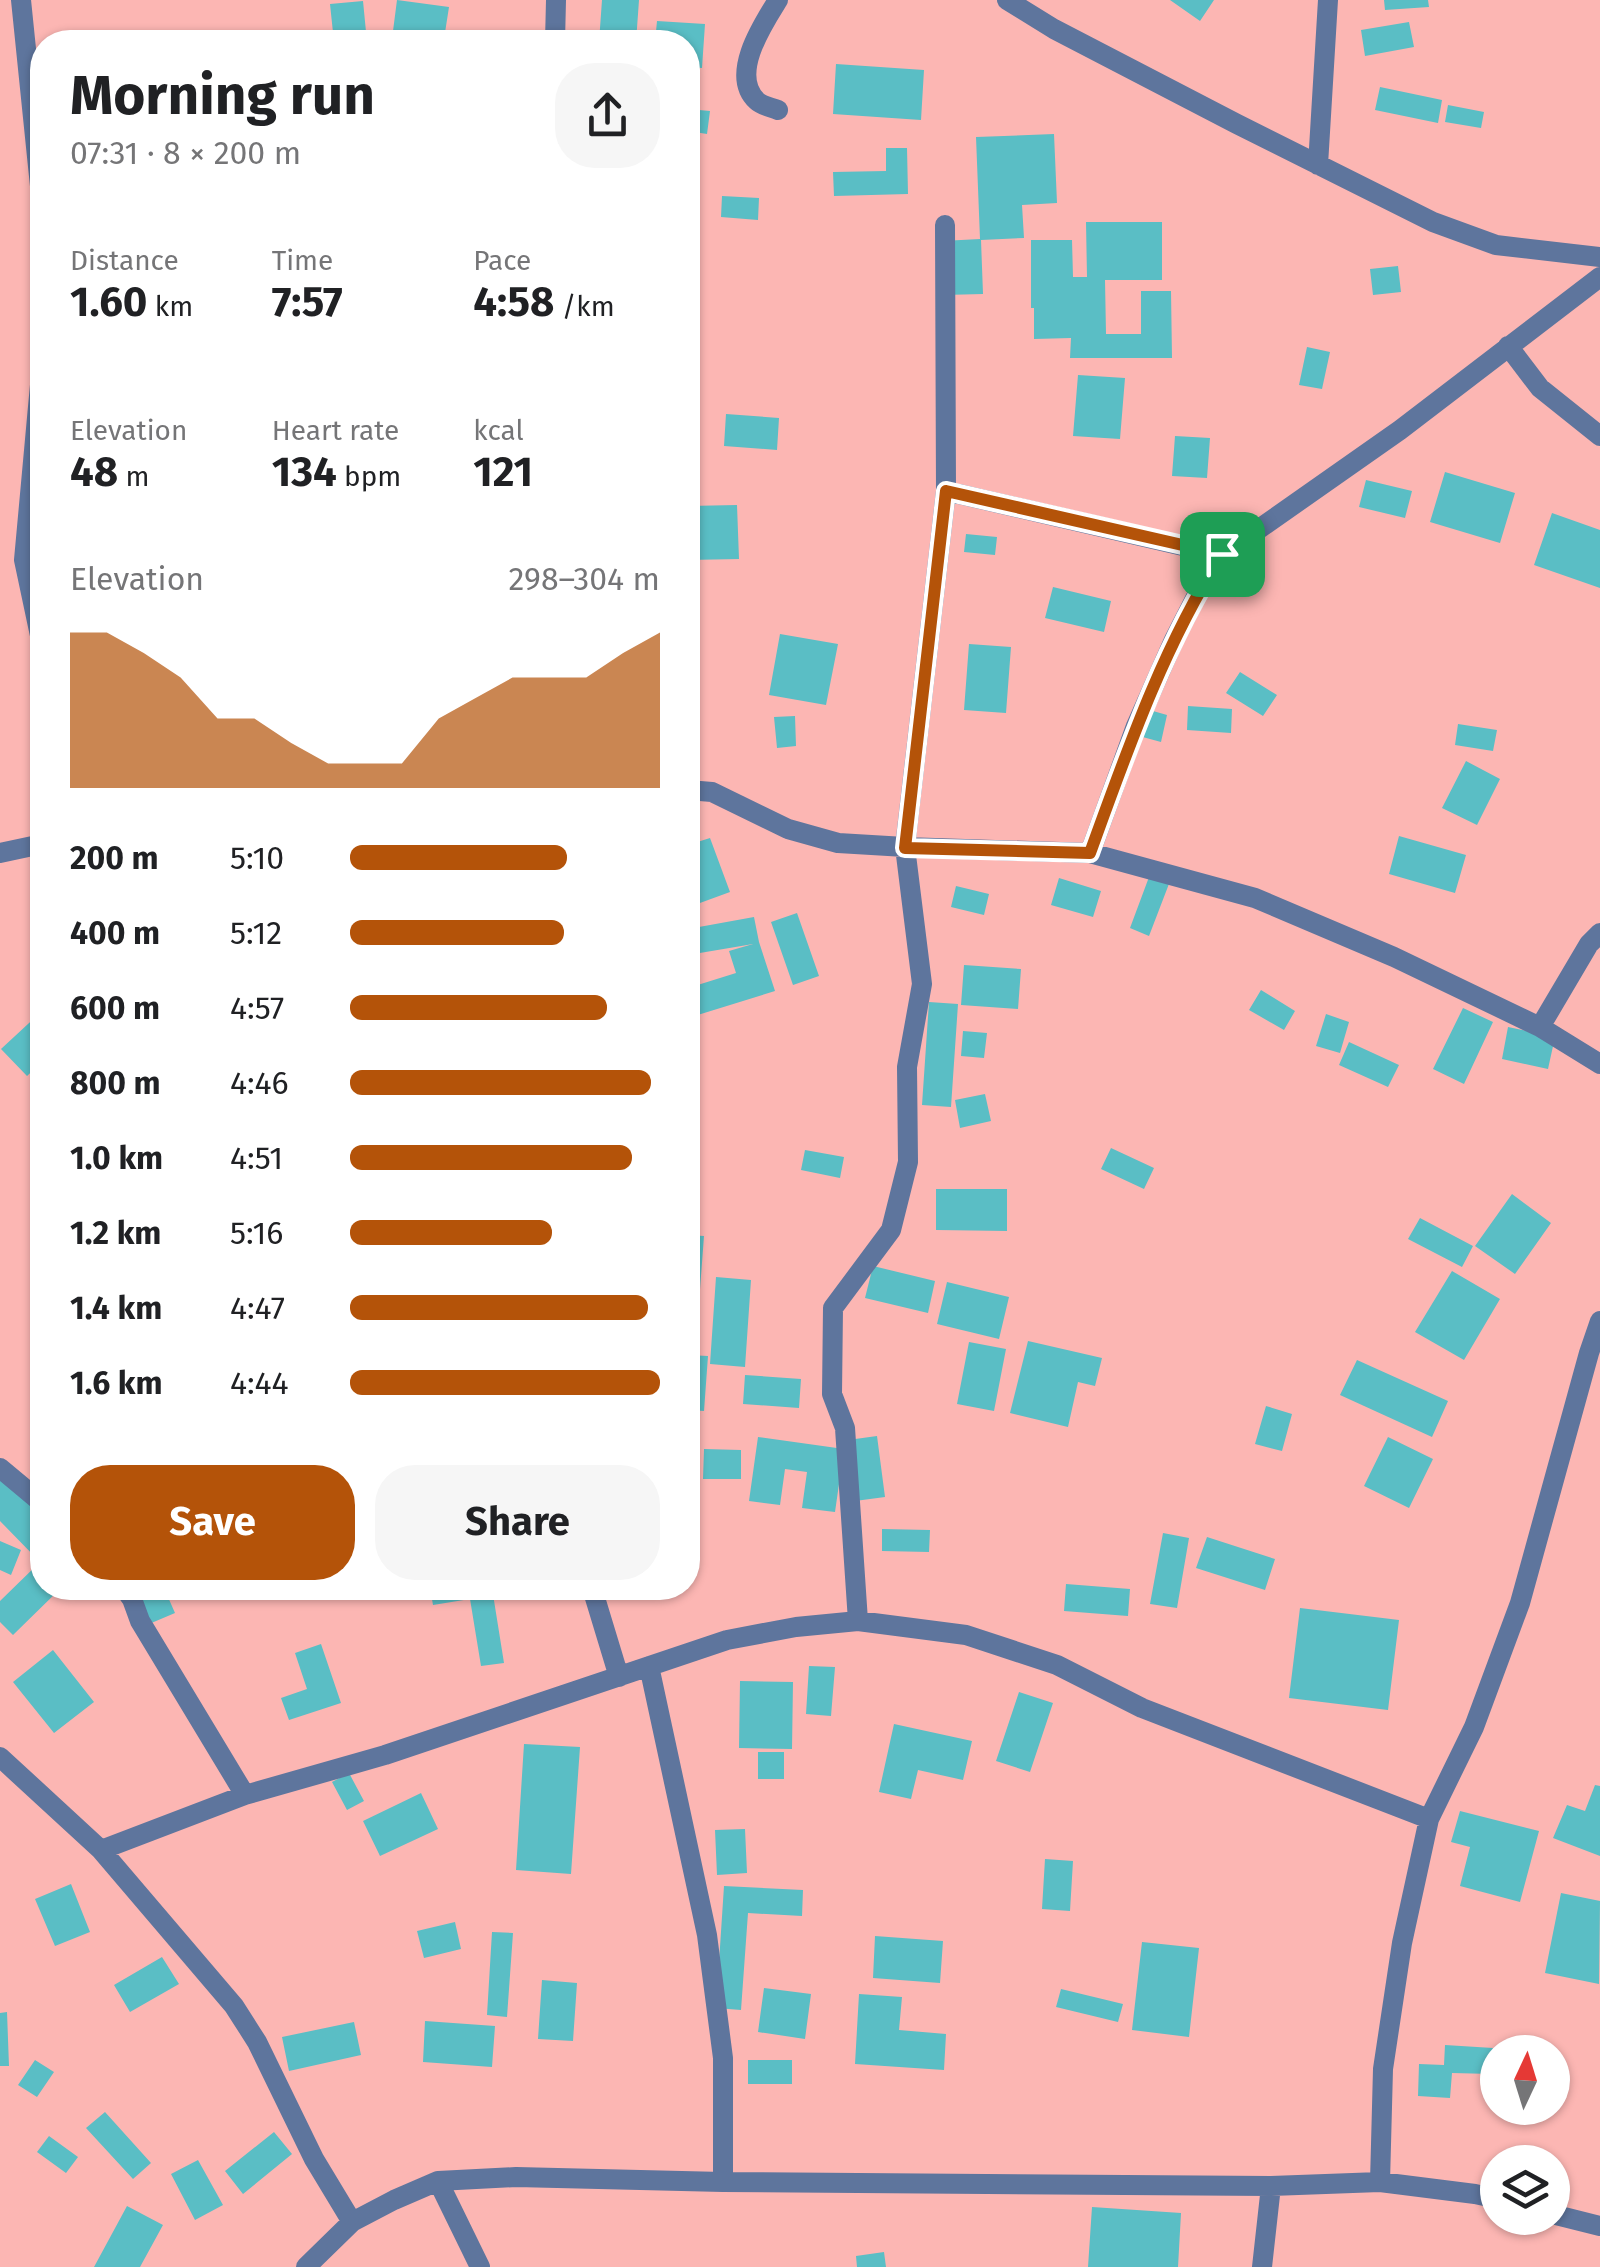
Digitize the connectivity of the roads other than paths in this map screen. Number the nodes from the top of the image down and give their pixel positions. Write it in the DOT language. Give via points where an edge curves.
graph roads {
  1 [pos="21,0"];
  2 [pos="556,0"];
  3 [pos="778,0"];
  4 [pos="1007,0"];
  5 [pos="1328,0"];
  6 [pos="555,30"];
  7 [pos="30,91"];
  8 [pos="778,110"];
  9 [pos="1318,165"];
  10 [pos="945,224"];
  11 [pos="1600,257"];
  12 [pos="1600,277"];
  13 [pos="1508,346"];
  14 [pos="1600,436"];
  15 [pos="946,491"];
  16 [pos="1222,554"];
  17 [pos="700,791"];
  18 [pos="30,847"];
  19 [pos="905,848"];
  20 [pos="0,853"];
  21 [pos="1090,853"];
  22 [pos="1600,932"];
  23 [pos="1540,1027"];
  24 [pos="1600,1064"];
  25 [pos="1600,1322"];
  26 [pos="0,1468"];
  27 [pos="30,1493"];
  28 [pos="132,1600"];
  29 [pos="596,1600"];
  30 [pos="858,1621"];
  31 [pos="649,1666"];
  32 [pos="619,1677"];
  33 [pos="0,1757"];
  34 [pos="246,1795"];
  35 [pos="1429,1819"];
  36 [pos="101,1850"];
  37 [pos="438,2181"];
  38 [pos="723,2182"];
  39 [pos="1380,2182"];
  40 [pos="1271,2186"];
  41 [pos="1480,2195"];
  42 [pos="1570,2218"];
  43 [pos="352,2222"];
  44 [pos="1600,2226"];
  45 [pos="306,2267"];
  46 [pos="480,2267"];
  47 [pos="1262,2267"];
  1 -- 7 [label="street"];
  2 -- 6 [label="street"];
  3 -- 8 [label="street" via="747,62 749,90 759,104"];
  4 -- 9 [label="street"];
  5 -- 9 [label="street"];
  9 -- 11 [label="street" via="1496,245"];
  10 -- 15 [label="street"];
  12 -- 13 [label="street"];
  13 -- 14 [label="street" via="1540,388"];
  13 -- 16 [label="street"];
  15 -- 16 [label="street"];
  15 -- 19 [label="street"];
  16 -- 21 [label="street" via="1151,692"];
  17 -- 19 [label="street" via="838,843"];
  18 -- 20 [label="street"];
  19 -- 21 [label="street"];
  19 -- 30 [label="street" via="922,984 906,1067 908,1162 891,1230 833,1308 832,1394 845,1428"];
  21 -- 23 [label="street" via="1255,898"];
  22 -- 23 [label="street"];
  23 -- 24 [label="street"];
  25 -- 35 [label="street" via="1520,1603 1474,1727"];
  26 -- 27 [label="street"];
  28 -- 34 [label="street"];
  29 -- 32 [label="street"];
  30 -- 31 [label="street" via="728,1640"];
  30 -- 35 [label="street" via="966,1635 1057,1665 1142,1708"];
  31 -- 32 [label="street"];
  31 -- 38 [label="street" via="707,1934 723,2058"];
  32 -- 34 [label="street"];
  33 -- 36 [label="street"];
  34 -- 36 [label="street"];
  35 -- 39 [label="street" via="1383,2069"];
  36 -- 43 [label="street" via="234,2006"];
  37 -- 38 [label="street"];
  37 -- 43 [label="street"];
  37 -- 46 [label="street"];
  38 -- 40 [label="street"];
  39 -- 40 [label="street"];
  39 -- 41 [label="street"];
  40 -- 47 [label="street"];
  42 -- 44 [label="street"];
  43 -- 45 [label="street"];
}
